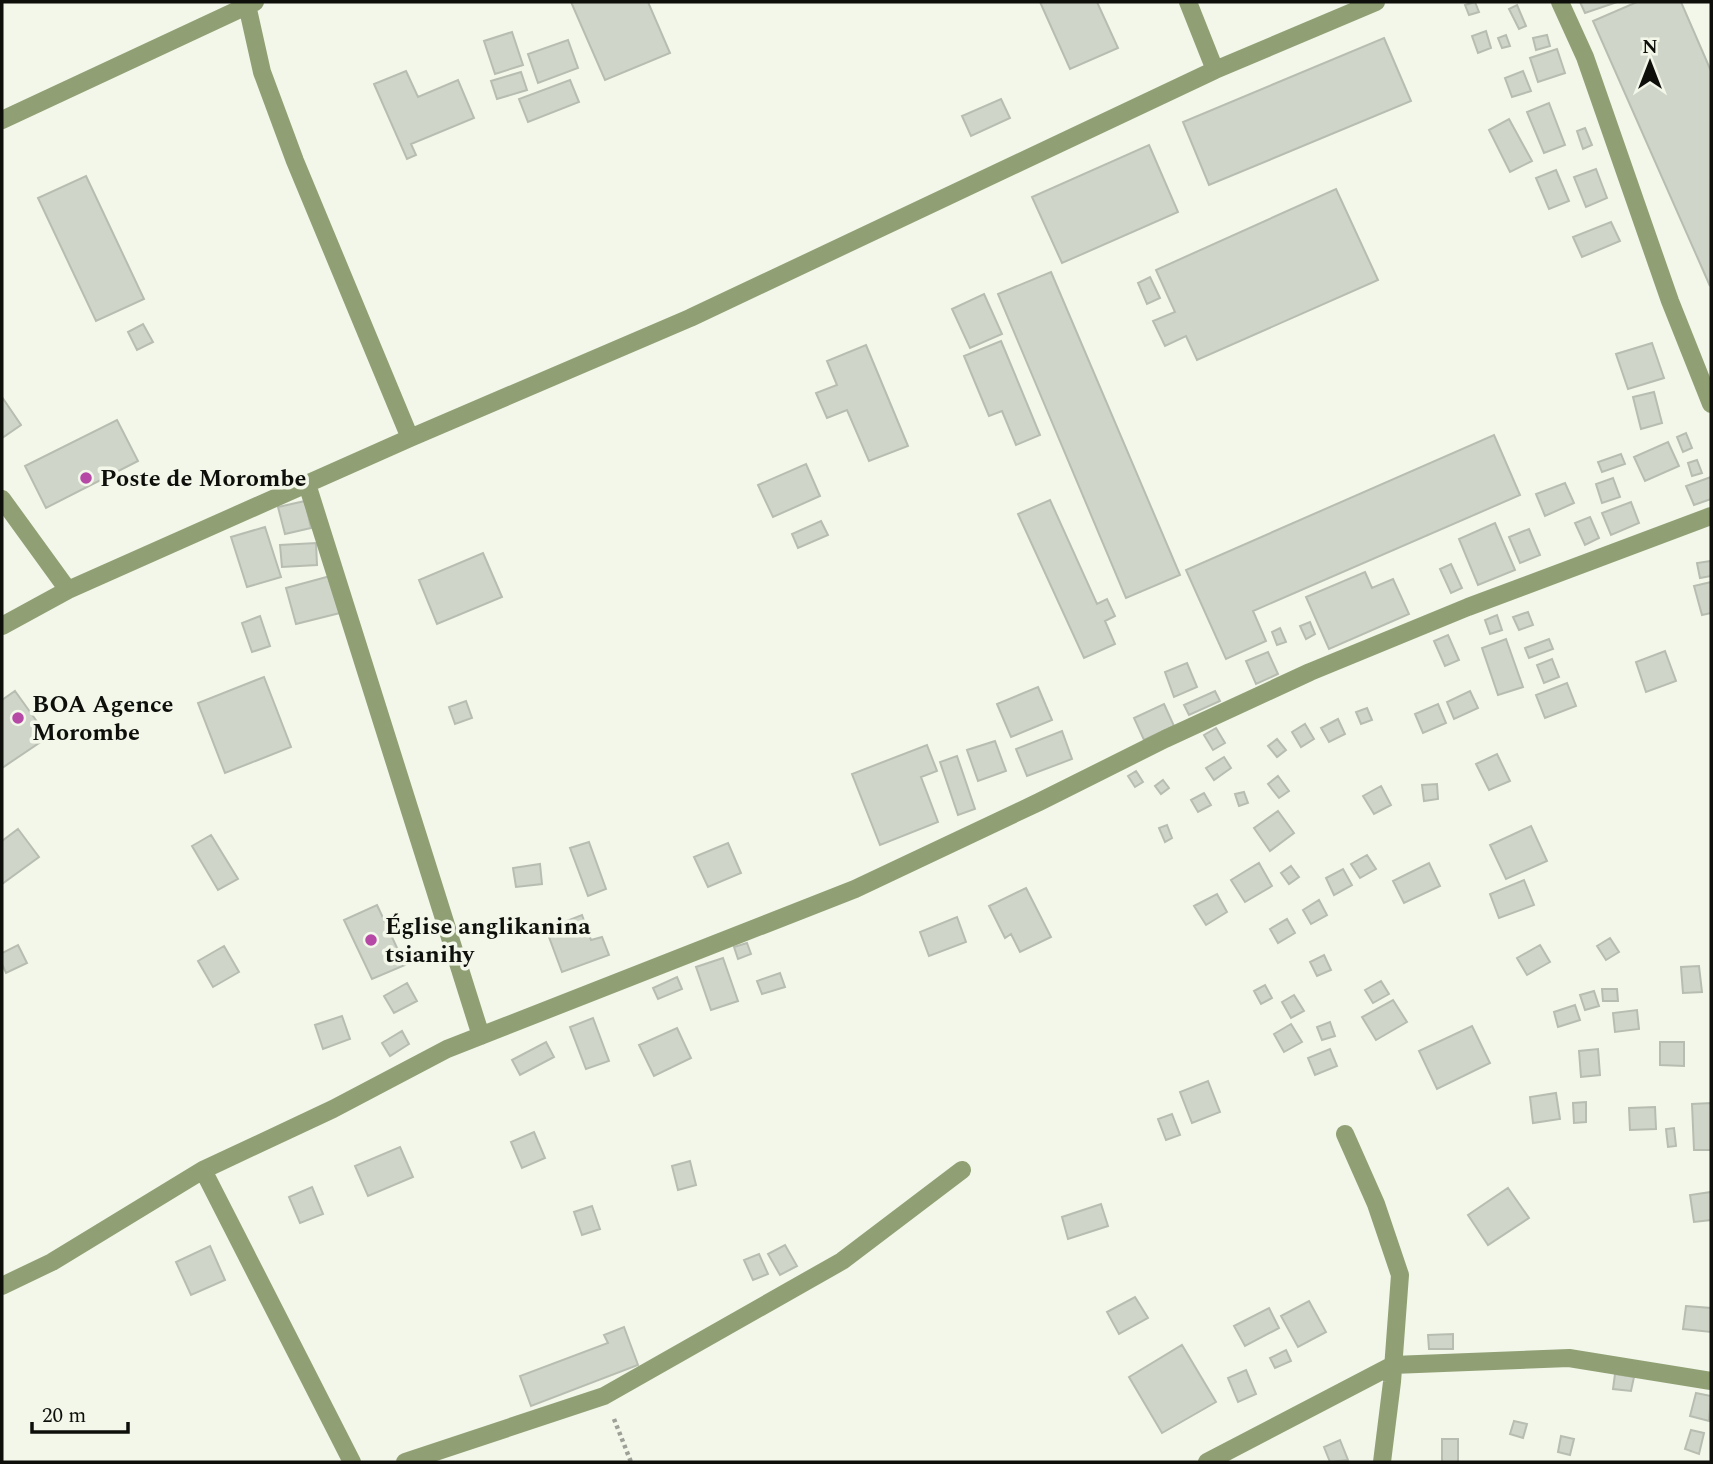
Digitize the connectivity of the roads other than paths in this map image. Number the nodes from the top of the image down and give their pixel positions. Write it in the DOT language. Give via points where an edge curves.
graph roads {
  1 [pos="1188,2"];
  2 [pos="1376,2"];
  3 [pos="1560,2"];
  4 [pos="251,3"];
  5 [pos="1215,70"];
  6 [pos="2,120"];
  7 [pos="1711,404"];
  8 [pos="410,438"];
  9 [pos="307,484"];
  10 [pos="2,499"];
  11 [pos="1711,516"];
  12 [pos="68,590"];
  13 [pos="2,625"];
  14 [pos="481,1036"];
  15 [pos="1345,1134"];
  16 [pos="203,1170"];
  17 [pos="962,1170"];
  18 [pos="2,1286"];
  19 [pos="1393,1366"];
  20 [pos="1711,1381"];
  21 [pos="352,1462"];
  22 [pos="405,1462"];
  23 [pos="1208,1462"];
  24 [pos="1382,1462"];
  1 -- 5 [label="street"];
  2 -- 5 [label="street"];
  3 -- 7 [label="street" via="1585,57"];
  4 -- 6 [label="street"];
  4 -- 8 [label="street" via="261,72"];
  5 -- 8 [label="street" via="691,318"];
  8 -- 9 [label="street"];
  9 -- 12 [label="street"];
  9 -- 14 [label="street"];
  10 -- 12 [label="street"];
  11 -- 14 [label="street" via="1310,672 855,889"];
  12 -- 13 [label="street"];
  14 -- 16 [label="street"];
  15 -- 19 [label="street" via="1400,1275"];
  16 -- 18 [label="street" via="52,1262"];
  16 -- 21 [label="street"];
  17 -- 22 [label="street" via="842,1261 604,1396"];
  19 -- 20 [label="street" via="1569,1358"];
  19 -- 23 [label="street"];
  19 -- 24 [label="street"];
}
